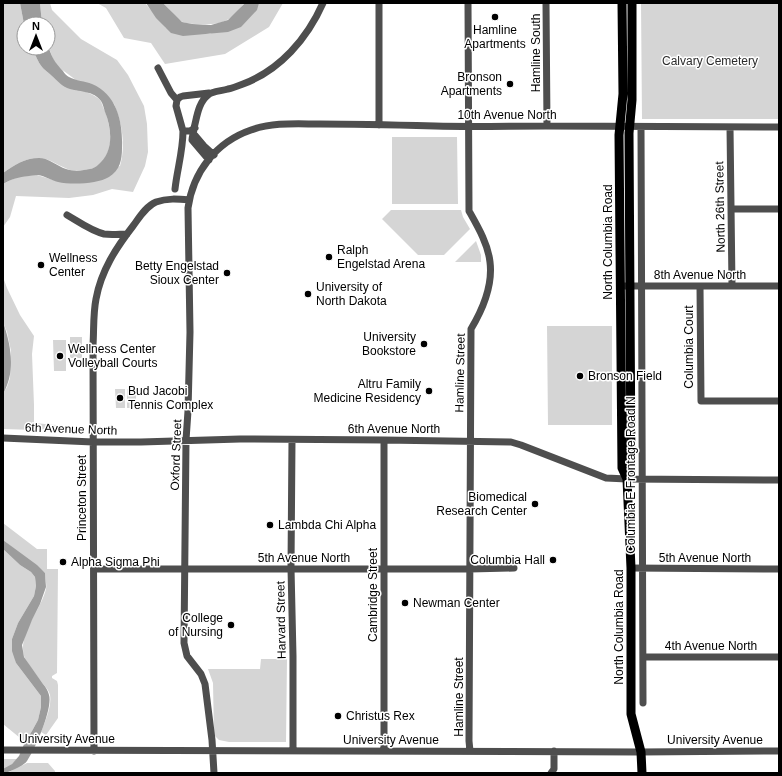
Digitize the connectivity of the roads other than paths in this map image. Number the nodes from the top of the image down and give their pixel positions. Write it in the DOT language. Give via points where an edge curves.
graph roads {
  1 [pos="322,3"];
  2 [pos="379,3"];
  3 [pos="468,3"];
  4 [pos="546,3"];
  5 [pos="622,3"];
  6 [pos="632,3"];
  7 [pos="158,68"];
  8 [pos="209,94"];
  9 [pos="177,100"];
  10 [pos="379,125"];
  11 [pos="469,126"];
  12 [pos="547,126"];
  13 [pos="620,127"];
  14 [pos="630,127"];
  15 [pos="641,127"];
  16 [pos="730,127"];
  17 [pos="779,127"];
  18 [pos="194,130"];
  19 [pos="183,131"];
  20 [pos="237,136"];
  21 [pos="211,157"];
  22 [pos="174,189"];
  23 [pos="189,200"];
  24 [pos="731,209"];
  25 [pos="779,209"];
  26 [pos="67,215"];
  27 [pos="127,234"];
  28 [pos="625,286"];
  29 [pos="641,286"];
  30 [pos="700,286"];
  31 [pos="732,286"];
  32 [pos="779,286"];
  33 [pos="779,401"];
  34 [pos="3,438"];
  35 [pos="186,440"];
  36 [pos="292,440"];
  37 [pos="384,440"];
  38 [pos="470,441"];
  39 [pos="94,442"];
  40 [pos="627,479"];
  41 [pos="642,479"];
  42 [pos="779,480"];
  43 [pos="291,568"];
  44 [pos="514,568"];
  45 [pos="631,568"];
  46 [pos="643,568"];
  47 [pos="94,569"];
  48 [pos="184,569"];
  49 [pos="384,569"];
  50 [pos="470,569"];
  51 [pos="779,569"];
  52 [pos="643,657"];
  53 [pos="779,657"];
  54 [pos="643,703"];
  55 [pos="3,750"];
  56 [pos="94,750"];
  57 [pos="212,751"];
  58 [pos="293,751"];
  59 [pos="384,751"];
  60 [pos="470,751"];
  61 [pos="554,751"];
  62 [pos="779,751"];
  63 [pos="641,752"];
  64 [pos="214,773"];
  65 [pos="551,773"];
  66 [pos="642,773"];
  1 -- 8 [label="street" via="300,42 277,65 262,76"];
  2 -- 10 [label="street"];
  3 -- 11 [label="street, Hamline Street"];
  4 -- 12 [label="street, Hamline South"];
  5 -- 13 [label="main road, North Columbia Road" via="623,94"];
  6 -- 14 [label="main road, North Columbia Road"];
  7 -- 9 [label="street"];
  8 -- 9 [label="street" via="183,96"];
  8 -- 18 [label="street" via="198,111"];
  9 -- 19 [label="street" via="176,106"];
  10 -- 11 [label="street, 10th Avenue North"];
  10 -- 20 [label="street, 10th Avenue North" via="285,124 267,126"];
  11 -- 12 [label="street, 10th Avenue North"];
  11 -- 38 [label="street, Hamline Street" via="469,211 486,246 490,262 488,294 471,329"];
  12 -- 13 [label="street, 10th Avenue North"];
  13 -- 14 [label="street, 10th Avenue North"];
  13 -- 28 [label="main road, North Columbia Road"];
  14 -- 15 [label="street, 10th Avenue North"];
  14 -- 28 [label="main road, North Columbia Road"];
  15 -- 16 [label="street, 10th Avenue North"];
  15 -- 29 [label="street, Columbia E Frontage Road N"];
  16 -- 17 [label="street, 10th Avenue North"];
  16 -- 24 [label="street, North 26th Street"];
  18 -- 19 [label="street"];
  18 -- 21 [label="street"];
  19 -- 22 [label="street" via="183,145"];
  20 -- 21 [label="street, Oxford Street" via="221,146"];
  21 -- 23 [label="street, Oxford Street" via="195,182"];
  23 -- 27 [label="street, Princeton Street" via="156,202 144,212"];
  23 -- 35 [label="street, Oxford Street" via="190,332"];
  24 -- 25 [label="street"];
  24 -- 31 [label="street, North 26th Street"];
  26 -- 27 [label="street" via="105,234"];
  27 -- 39 [label="street, Princeton Street" via="108,263 96,300 93,345"];
  28 -- 29 [label="street, 8th Avenue North"];
  28 -- 40 [label="main road, North Columbia Road" via="622,468"];
  29 -- 30 [label="street, 8th Avenue North"];
  29 -- 41 [label="street, Columbia E Frontage Road N"];
  30 -- 31 [label="street, 8th Avenue North"];
  30 -- 33 [label="street, Columbia Court" via="701,401"];
  31 -- 32 [label="street, 8th Avenue North"];
  34 -- 39 [label="street, 6th Avenue North"];
  35 -- 36 [label="street, 6th Avenue North"];
  35 -- 39 [label="street, 6th Avenue North"];
  35 -- 48 [label="street, Oxford Street"];
  36 -- 37 [label="street, 6th Avenue North"];
  36 -- 43 [label="street, Harvard Street"];
  37 -- 38 [label="street, 6th Avenue North"];
  37 -- 49 [label="street, Cambridge Street"];
  38 -- 40 [label="street, 6th Avenue North" via="511,442 606,478"];
  38 -- 50 [label="street, Hamline Street"];
  39 -- 47 [label="street, Princeton Street"];
  40 -- 41 [label="street, 6th Avenue North"];
  40 -- 45 [label="main road, North Columbia Road"];
  41 -- 42 [label="street, 6th Avenue North"];
  41 -- 46 [label="street, Columbia E Frontage Road N"];
  43 -- 48 [label="street, 5th Avenue North"];
  43 -- 49 [label="street, 5th Avenue North"];
  43 -- 58 [label="street, Harvard Street"];
  44 -- 50 [label="street, 5th Avenue North"];
  45 -- 46 [label="street, 5th Avenue North"];
  45 -- 63 [label="main road, North Columbia Road" via="632,714"];
  46 -- 51 [label="street, 5th Avenue North"];
  46 -- 52 [label="street, Columbia E Frontage Road N"];
  47 -- 48 [label="street, 5th Avenue North"];
  47 -- 56 [label="street, Princeton Street"];
  48 -- 57 [label="street, Oxford Street" via="184,643 187,656 201,674 205,684"];
  49 -- 50 [label="street, 5th Avenue North"];
  49 -- 59 [label="street, Cambridge Street"];
  50 -- 60 [label="street, Hamline Street"];
  52 -- 53 [label="street, 4th Avenue North"];
  52 -- 54 [label="street, Columbia E Frontage Road N"];
  55 -- 56 [label="street, University Avenue"];
  56 -- 57 [label="street, University Avenue"];
  57 -- 58 [label="street, University Avenue"];
  57 -- 64 [label="street, Oxford Street"];
  58 -- 59 [label="street, University Avenue"];
  59 -- 60 [label="street, University Avenue"];
  60 -- 61 [label="street, University Avenue"];
  61 -- 63 [label="street, University Avenue"];
  61 -- 65 [label="street" via="554,769"];
  62 -- 63 [label="street, University Avenue"];
  63 -- 66 [label="main road, North Columbia Road"];
}
